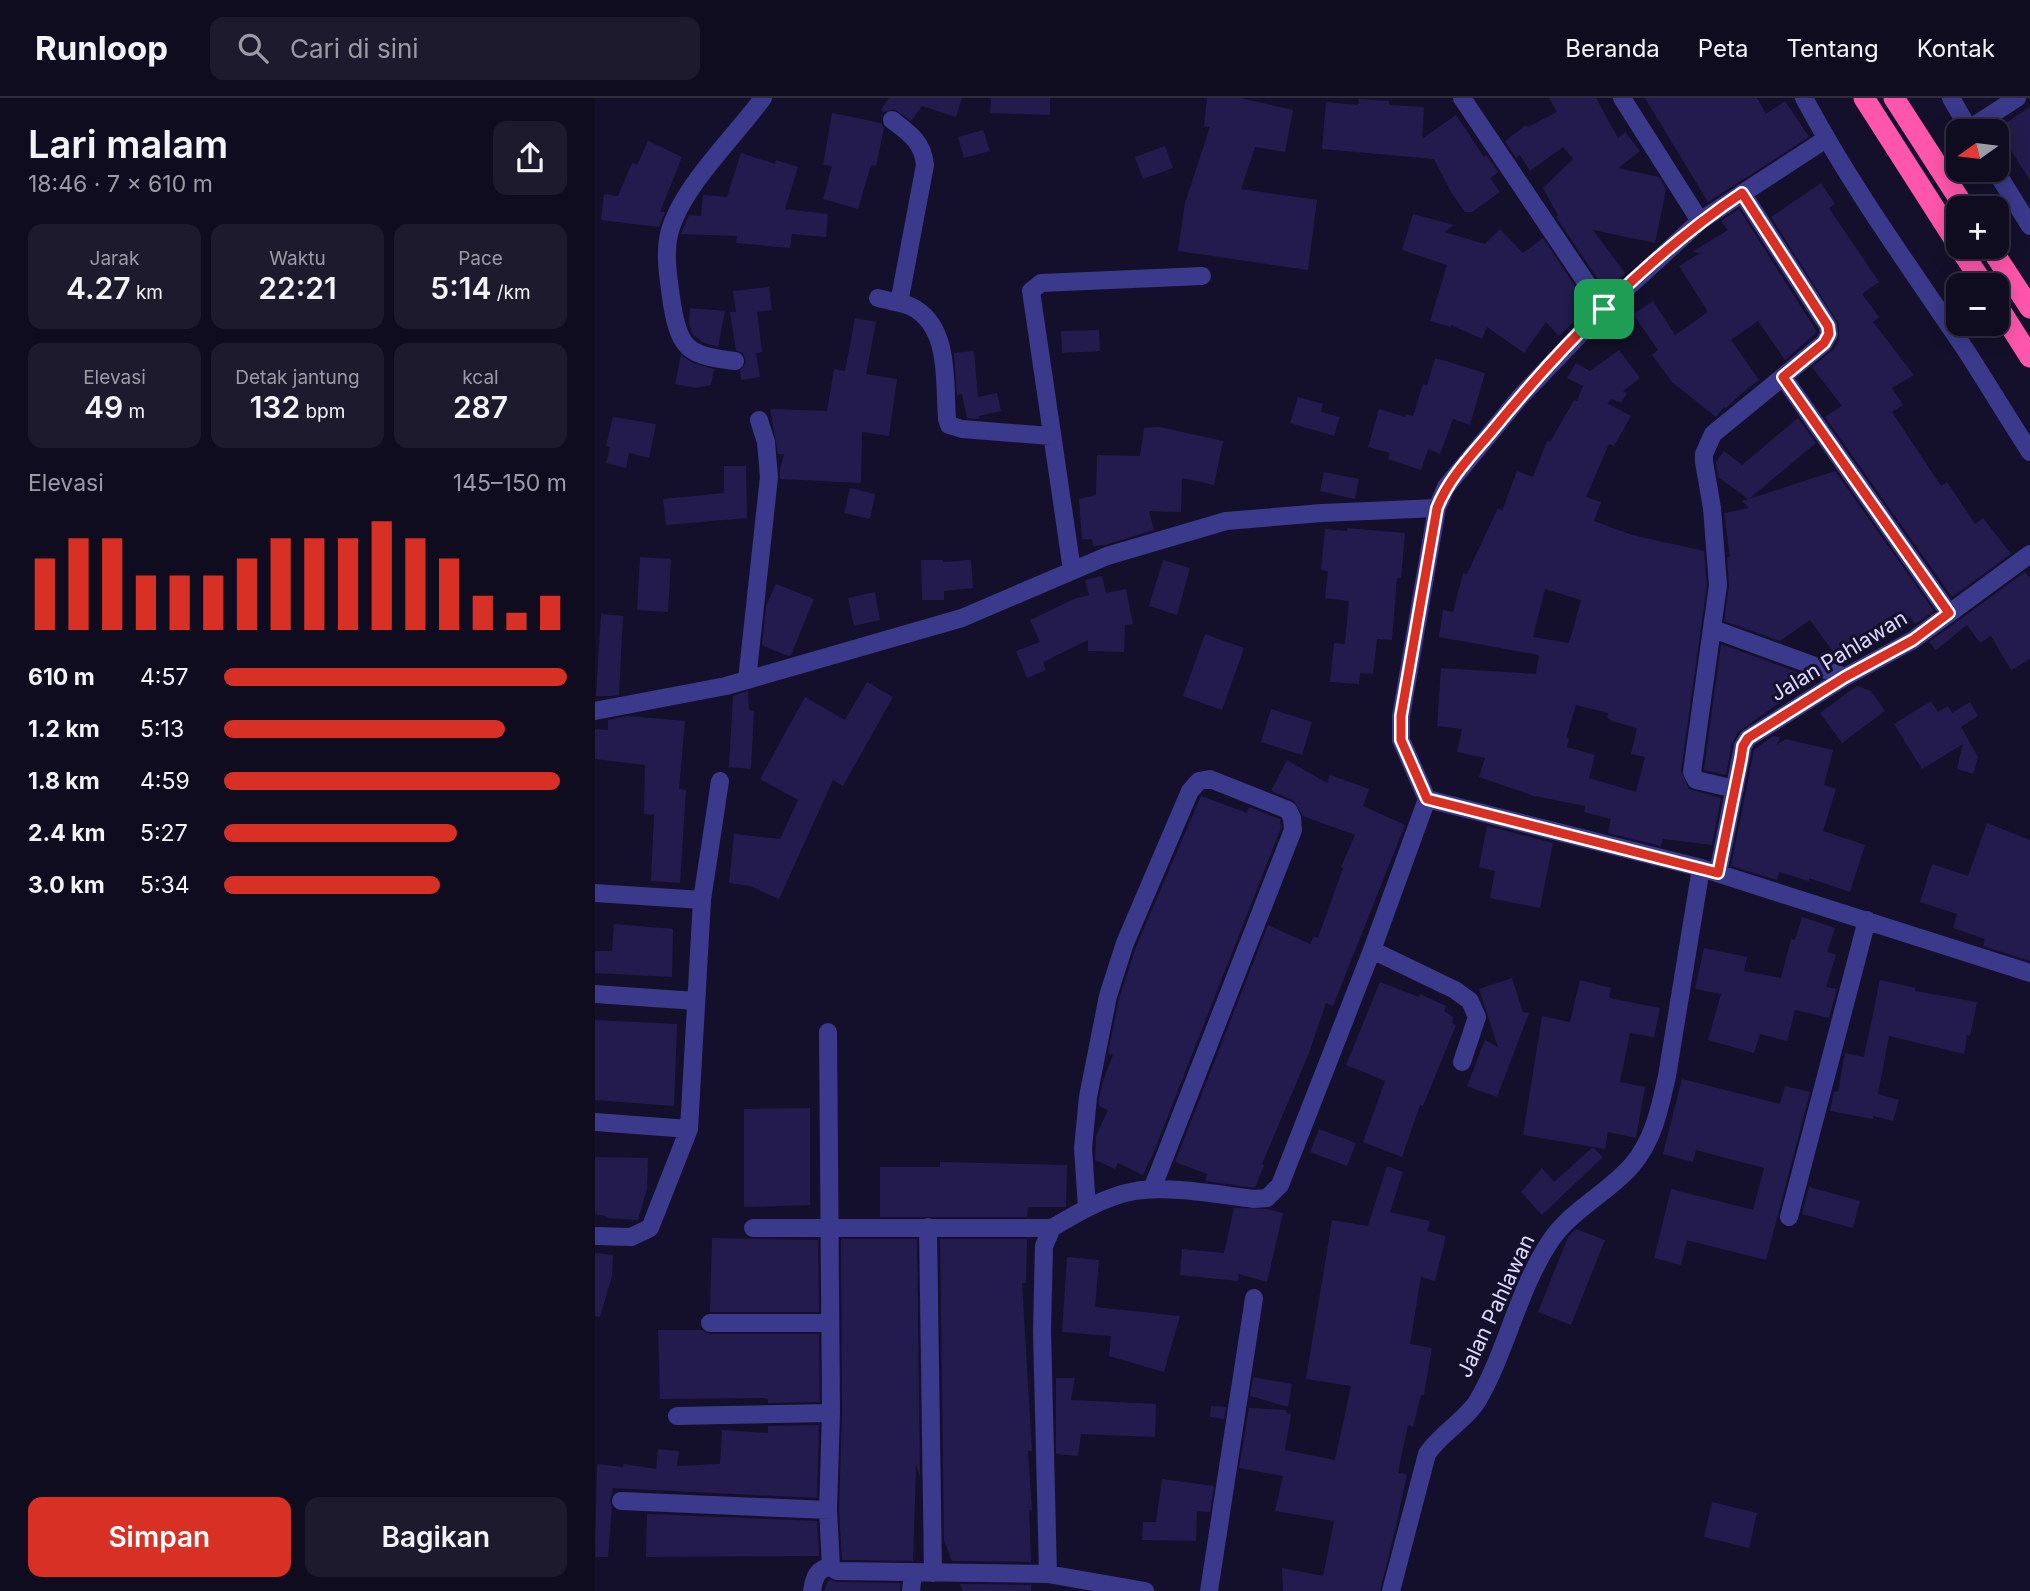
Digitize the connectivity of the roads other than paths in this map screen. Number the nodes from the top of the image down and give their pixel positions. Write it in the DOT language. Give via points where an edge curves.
graph roads {
  1 [pos="763,98"];
  2 [pos="1462,98"];
  3 [pos="1622,98"];
  4 [pos="1804,98"];
  5 [pos="1864,98"];
  6 [pos="1894,98"];
  7 [pos="1951,98"];
  8 [pos="2017,98"];
  9 [pos="1963,119"];
  10 [pos="1986,119"];
  11 [pos="892,120"];
  12 [pos="1826,139"];
  13 [pos="2002,182"];
  14 [pos="1742,193"];
  15 [pos="1957,196"];
  16 [pos="1700,221"];
  17 [pos="1946,226"];
  18 [pos="2030,226"];
  19 [pos="1998,259"];
  20 [pos="1202,276"];
  21 [pos="878,298"];
  22 [pos="899,303"];
  23 [pos="2030,308"];
  24 [pos="1604,309"];
  25 [pos="2009,324"];
  26 [pos="2030,357"];
  27 [pos="734,361"];
  28 [pos="1783,377"];
  29 [pos="759,420"];
  30 [pos="1051,436"];
  31 [pos="2030,452"];
  32 [pos="1437,508"];
  33 [pos="2030,554"];
  34 [pos="1072,570"];
  35 [pos="1949,613"];
  36 [pos="1713,629"];
  37 [pos="1845,677"];
  38 [pos="747,680"];
  39 [pos="595,711"];
  40 [pos="720,781"];
  41 [pos="1735,789"];
  42 [pos="1427,799"];
  43 [pos="1709,870"];
  44 [pos="595,893"];
  45 [pos="702,900"];
  46 [pos="1867,920"];
  47 [pos="1372,950"];
  48 [pos="2030,972"];
  49 [pos="595,994"];
  50 [pos="696,1001"];
  51 [pos="828,1032"];
  52 [pos="1462,1062"];
  53 [pos="595,1122"];
  54 [pos="689,1129"];
  55 [pos="1152,1189"];
  56 [pos="1087,1208"];
  57 [pos="1789,1217"];
  58 [pos="828,1226"];
  59 [pos="928,1227"];
  60 [pos="753,1228"];
  61 [pos="1052,1228"];
  62 [pos="595,1236"];
  63 [pos="1254,1298"];
  64 [pos="830,1322"];
  65 [pos="709,1323"];
  66 [pos="831,1413"];
  67 [pos="677,1416"];
  68 [pos="621,1501"];
  69 [pos="828,1510"];
  70 [pos="831,1567"];
  71 [pos="913,1573"];
  72 [pos="933,1573"];
  73 [pos="1048,1574"];
  74 [pos="1013,1582"];
  75 [pos="1125,1590"];
  76 [pos="812,1591"];
  77 [pos="911,1591"];
  78 [pos="1145,1591"];
  79 [pos="1209,1591"];
  80 [pos="1391,1591"];
  1 -- 27 [label="street" via="691,188 669,235 669,283 680,335 693,352"];
  2 -- 24 [label="street"];
  3 -- 16 [label="street"];
  4 -- 12 [label="street"];
  5 -- 17 [label="highway"];
  6 -- 15 [label="highway"];
  7 -- 9 [label="street"];
  8 -- 10 [label="street"];
  11 -- 22 [label="street" via="920,146 925,165"];
  12 -- 14 [label="street"];
  12 -- 31 [label="street"];
  13 -- 18 [label="street"];
  14 -- 16 [label="street"];
  14 -- 28 [label="street" via="1828,326 1824,343"];
  16 -- 24 [label="street"];
  19 -- 23 [label="highway"];
  20 -- 30 [label="street" via="1035,286 1031,297"];
  21 -- 22 [label="street"];
  22 -- 30 [label="street" via="923,314 936,330 949,425"];
  24 -- 32 [label="street" via="1521,396 1446,487"];
  25 -- 26 [label="highway"];
  28 -- 35 [label="street"];
  28 -- 36 [label="street" via="1713,434 1705,454 1718,585"];
  29 -- 38 [label="street" via="769,477"];
  30 -- 34 [label="street"];
  32 -- 34 [label="street" via="1226,521"];
  32 -- 42 [label="street" via="1401,716 1401,740"];
  33 -- 35 [label="street, Jalan Pahlawan"];
  34 -- 38 [label="street" via="962,618"];
  35 -- 37 [label="street, Jalan Pahlawan" via="1913,640"];
  36 -- 37 [label="street"];
  36 -- 41 [label="street" via="1692,772 1696,779"];
  37 -- 41 [label="street, Jalan Pahlawan" via="1748,738"];
  38 -- 39 [label="street"];
  40 -- 45 [label="street"];
  41 -- 43 [label="street, Jalan Pahlawan"];
  42 -- 43 [label="street"];
  42 -- 47 [label="street"];
  43 -- 46 [label="street"];
  43 -- 80 [label="street, Jalan Pahlawan" via="1660,1110 1650,1136 1632,1165 1551,1239 1476,1403 1427,1454"];
  44 -- 45 [label="street"];
  45 -- 50 [label="street"];
  46 -- 48 [label="street"];
  46 -- 57 [label="street"];
  47 -- 52 [label="street" via="1470,1001 1477,1017"];
  47 -- 55 [label="street" via="1280,1185 1272,1194 1254,1199"];
  49 -- 50 [label="street"];
  50 -- 54 [label="street"];
  51 -- 58 [label="street"];
  53 -- 54 [label="street"];
  54 -- 62 [label="street" via="650,1228 631,1237"];
  55 -- 56 [label="street"];
  55 -- 56 [label="street" via="1293,830 1288,810 1210,779 1189,790 1125,943 1108,996 1088,1097 1083,1148"];
  56 -- 61 [label="street"];
  58 -- 59 [label="street"];
  58 -- 60 [label="street"];
  58 -- 64 [label="street"];
  59 -- 61 [label="street"];
  59 -- 72 [label="street"];
  61 -- 73 [label="street" via="1044,1246 1042,1331"];
  63 -- 79 [label="street"];
  64 -- 65 [label="street"];
  64 -- 66 [label="street"];
  66 -- 67 [label="street"];
  66 -- 69 [label="street"];
  68 -- 69 [label="street"];
  69 -- 70 [label="street"];
  70 -- 71 [label="street" via="837,1571"];
  70 -- 76 [label="street" via="817,1573"];
  71 -- 72 [label="street"];
  71 -- 77 [label="street"];
  72 -- 74 [label="street"];
  73 -- 74 [label="street"];
  73 -- 75 [label="street"];
  75 -- 78 [label="street"];
}
